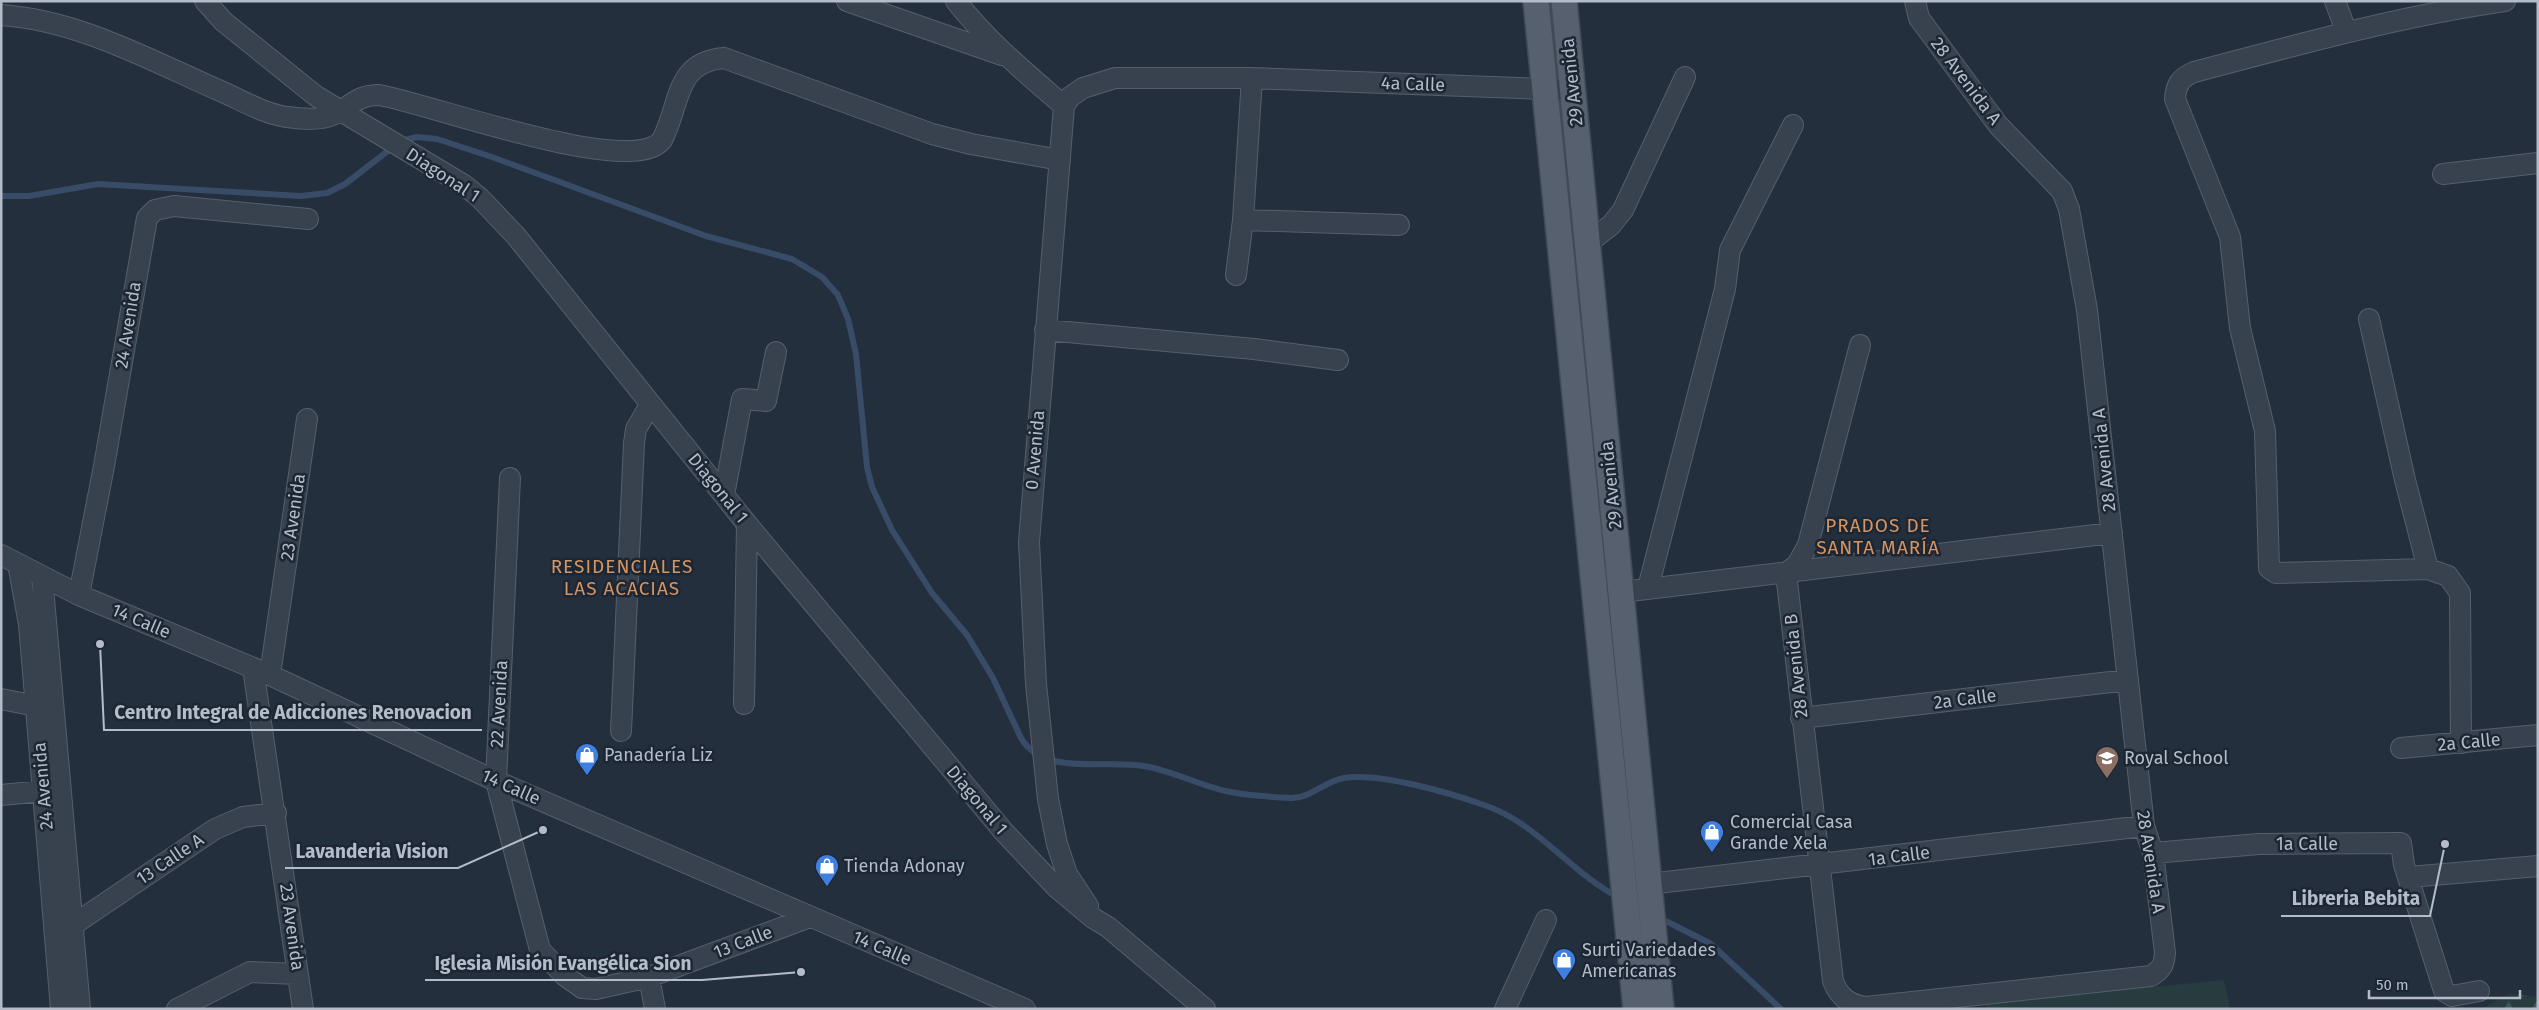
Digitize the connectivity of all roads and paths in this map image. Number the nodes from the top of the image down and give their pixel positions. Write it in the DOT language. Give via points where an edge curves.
graph roads {
  1 [pos="205,1"];
  2 [pos="847,1"];
  3 [pos="956,1"];
  4 [pos="1536,1"];
  5 [pos="1564,1"];
  6 [pos="1915,1"];
  7 [pos="2335,1"];
  8 [pos="2505,1"];
  9 [pos="1,15"];
  10 [pos="2346,31"];
  11 [pos="1006,56"];
  12 [pos="1685,77"];
  13 [pos="1252,78"];
  14 [pos="1545,89"];
  15 [pos="1573,90"];
  16 [pos="1064,106"];
  17 [pos="340,111"];
  18 [pos="1793,125"];
  19 [pos="1060,160"];
  20 [pos="2538,163"];
  21 [pos="2443,174"];
  22 [pos="308,219"];
  23 [pos="1243,220"];
  24 [pos="1399,225"];
  25 [pos="1588,243"];
  26 [pos="1236,275"];
  27 [pos="2369,319"];
  28 [pos="1045,330"];
  29 [pos="1860,345"];
  30 [pos="776,352"];
  31 [pos="1338,360"];
  32 [pos="650,405"];
  33 [pos="308,419"];
  34 [pos="510,478"];
  35 [pos="724,495"];
  36 [pos="747,524"];
  37 [pos="2112,533"];
  38 [pos="9,560"];
  39 [pos="2428,569"];
  40 [pos="1786,572"];
  41 [pos="42,576"];
  42 [pos="1648,588"];
  43 [pos="1622,592"];
  44 [pos="79,595"];
  45 [pos="261,671"];
  46 [pos="2128,680"];
  47 [pos="1,699"];
  48 [pos="744,704"];
  49 [pos="36,706"];
  50 [pos="1801,718"];
  51 [pos="621,731"];
  52 [pos="2538,735"];
  53 [pos="2461,743"];
  54 [pos="2401,748"];
  55 [pos="496,781"];
  56 [pos="43,791"];
  57 [pos="1,795"];
  58 [pos="276,813"];
  59 [pos="2144,826"];
  60 [pos="2153,853"];
  61 [pos="1820,866"];
  62 [pos="2538,866"];
  63 [pos="2409,877"];
  64 [pos="1623,887"];
  65 [pos="1649,888"];
  66 [pos="810,917"];
  67 [pos="1546,920"];
  68 [pos="73,925"];
  69 [pos="1108,927"];
  70 [pos="298,974"];
  71 [pos="564,975"];
  72 [pos="650,977"];
  73 [pos="2479,991"];
  74 [pos="1973,1002"];
  75 [pos="80,1008"];
  76 [pos="61,1009"];
  77 [pos="76,1009"];
  78 [pos="177,1009"];
  79 [pos="303,1009"];
  80 [pos="655,1009"];
  81 [pos="1025,1009"];
  82 [pos="1205,1009"];
  83 [pos="1504,1009"];
  84 [pos="1636,1009"];
  85 [pos="1661,1009"];
  1 -- 17 [label="street, Diagonal 1" via="224,22 316,96"];
  2 -- 11 [label="street"];
  3 -- 11 [label="street"];
  4 -- 14 [label="main road, 29 Avenida"];
  5 -- 15 [label="main road, 29 Avenida"];
  6 -- 37 [label="street, 28 Avenida A" via="1919,18 1998,125 2066,200 2087,310"];
  7 -- 10 [label="street"];
  8 -- 10 [label="street" via="2445,9"];
  9 -- 17 [label="street" via="47,22 107,41 273,114 316,119"];
  10 -- 39 [label="street" via="2194,72 2179,82 2175,99 2230,237 2240,328 2265,431 2270,570 2276,573"];
  11 -- 16 [label="street"];
  12 -- 25 [label="street" via="1623,210 1611,225"];
  13 -- 14 [label="street, 4a Calle"];
  13 -- 16 [label="street, 4a Calle" via="1115,78 1083,88"];
  13 -- 23 [label="street"];
  14 -- 15 [label="street, 4a Calle"];
  14 -- 64 [label="main road, 29 Avenida"];
  15 -- 25 [label="main road, 29 Avenida"];
  16 -- 19 [label="street, 0 Avenida"];
  17 -- 19 [label="street" via="362,97 379,95 525,135 618,152 646,150 662,140 688,73 702,61 724,58 932,134"];
  17 -- 32 [label="street, Diagonal 1" via="474,192 569,299"];
  18 -- 42 [label="street" via="1730,250 1725,289"];
  19 -- 28 [label="street, 0 Avenida"];
  20 -- 21 [label="street"];
  22 -- 44 [label="street, 24 Avenida" via="174,206 155,210 147,218"];
  23 -- 24 [label="street"];
  23 -- 26 [label="street"];
  25 -- 43 [label="main road, 29 Avenida"];
  27 -- 39 [label="street"];
  28 -- 31 [label="street"];
  28 -- 69 [label="street, 0 Avenida" via="1029,542 1037,691 1048,798 1067,874 1092,911"];
  29 -- 40 [label="street" via="1808,545 1797,565"];
  30 -- 35 [label="street" via="766,401 742,399"];
  32 -- 35 [label="street, Diagonal 1"];
  32 -- 51 [label="street" via="639,422 634,443"];
  33 -- 45 [label="street, 23 Avenida"];
  34 -- 55 [label="street, 22 Avenida"];
  35 -- 36 [label="street, Diagonal 1"];
  36 -- 48 [label="street"];
  36 -- 69 [label="street, Diagonal 1" via="1004,832 1056,888"];
  37 -- 40 [label="street"];
  37 -- 46 [label="street, 28 Avenida A"];
  38 -- 41 [label="street, 14 Calle"];
  38 -- 49 [label="street, 24 Avenida" via="29,624"];
  39 -- 53 [label="street" via="2448,576 2460,593"];
  40 -- 42 [label="street"];
  40 -- 50 [label="street, 28 Avenida B"];
  41 -- 44 [label="street, 14 Calle"];
  41 -- 68 [label="street, 24 Avenida"];
  42 -- 43 [label="street"];
  43 -- 65 [label="main road, 29 Avenida"];
  44 -- 45 [label="street, 14 Calle"];
  45 -- 55 [label="street, 14 Calle"];
  45 -- 58 [label="street, 23 Avenida"];
  46 -- 50 [label="street, 2a Calle"];
  46 -- 59 [label="street, 28 Avenida A"];
  47 -- 49 [label="street"];
  49 -- 56 [label="street, 24 Avenida"];
  50 -- 61 [label="street, 28 Avenida B"];
  52 -- 53 [label="street, 2a Calle"];
  53 -- 54 [label="street, 2a Calle"];
  55 -- 66 [label="street, 14 Calle"];
  55 -- 71 [label="street, 22 Avenida" via="537,942 544,956"];
  56 -- 57 [label="street"];
  56 -- 76 [label="street, 24 Avenida"];
  58 -- 68 [label="street, 13 Calle A" via="243,817 215,829"];
  58 -- 70 [label="street, 23 Avenida"];
  59 -- 60 [label="street, 28 Avenida A"];
  59 -- 61 [label="street, 1a Calle"];
  60 -- 63 [label="street, 1a Calle" via="2259,844 2402,843"];
  60 -- 74 [label="street, 28 Avenida A" via="2165,953 2160,970 2151,976"];
  61 -- 65 [label="street, 1a Calle"];
  61 -- 74 [label="street, 28 Avenida B" via="1833,981 1843,998 1866,1007"];
  62 -- 63 [label="street"];
  63 -- 73 [label="street" via="2444,991 2456,996"];
  64 -- 65 [label="street, 1a Calle"];
  64 -- 84 [label="main road, 29 Avenida"];
  65 -- 85 [label="main road, 29 Avenida"];
  66 -- 72 [label="street, 13 Calle"];
  66 -- 81 [label="street, 14 Calle"];
  67 -- 83 [label="street"];
  68 -- 75 [label="street, 24 Avenida"];
  69 -- 82 [label="street, Diagonal 1"];
  70 -- 78 [label="street" via="250,972"];
  70 -- 79 [label="street, 23 Avenida"];
  71 -- 72 [label="street, 13 Calle" via="589,990"];
  72 -- 80 [label="street"];
  75 -- 77 [label="street"];
}
